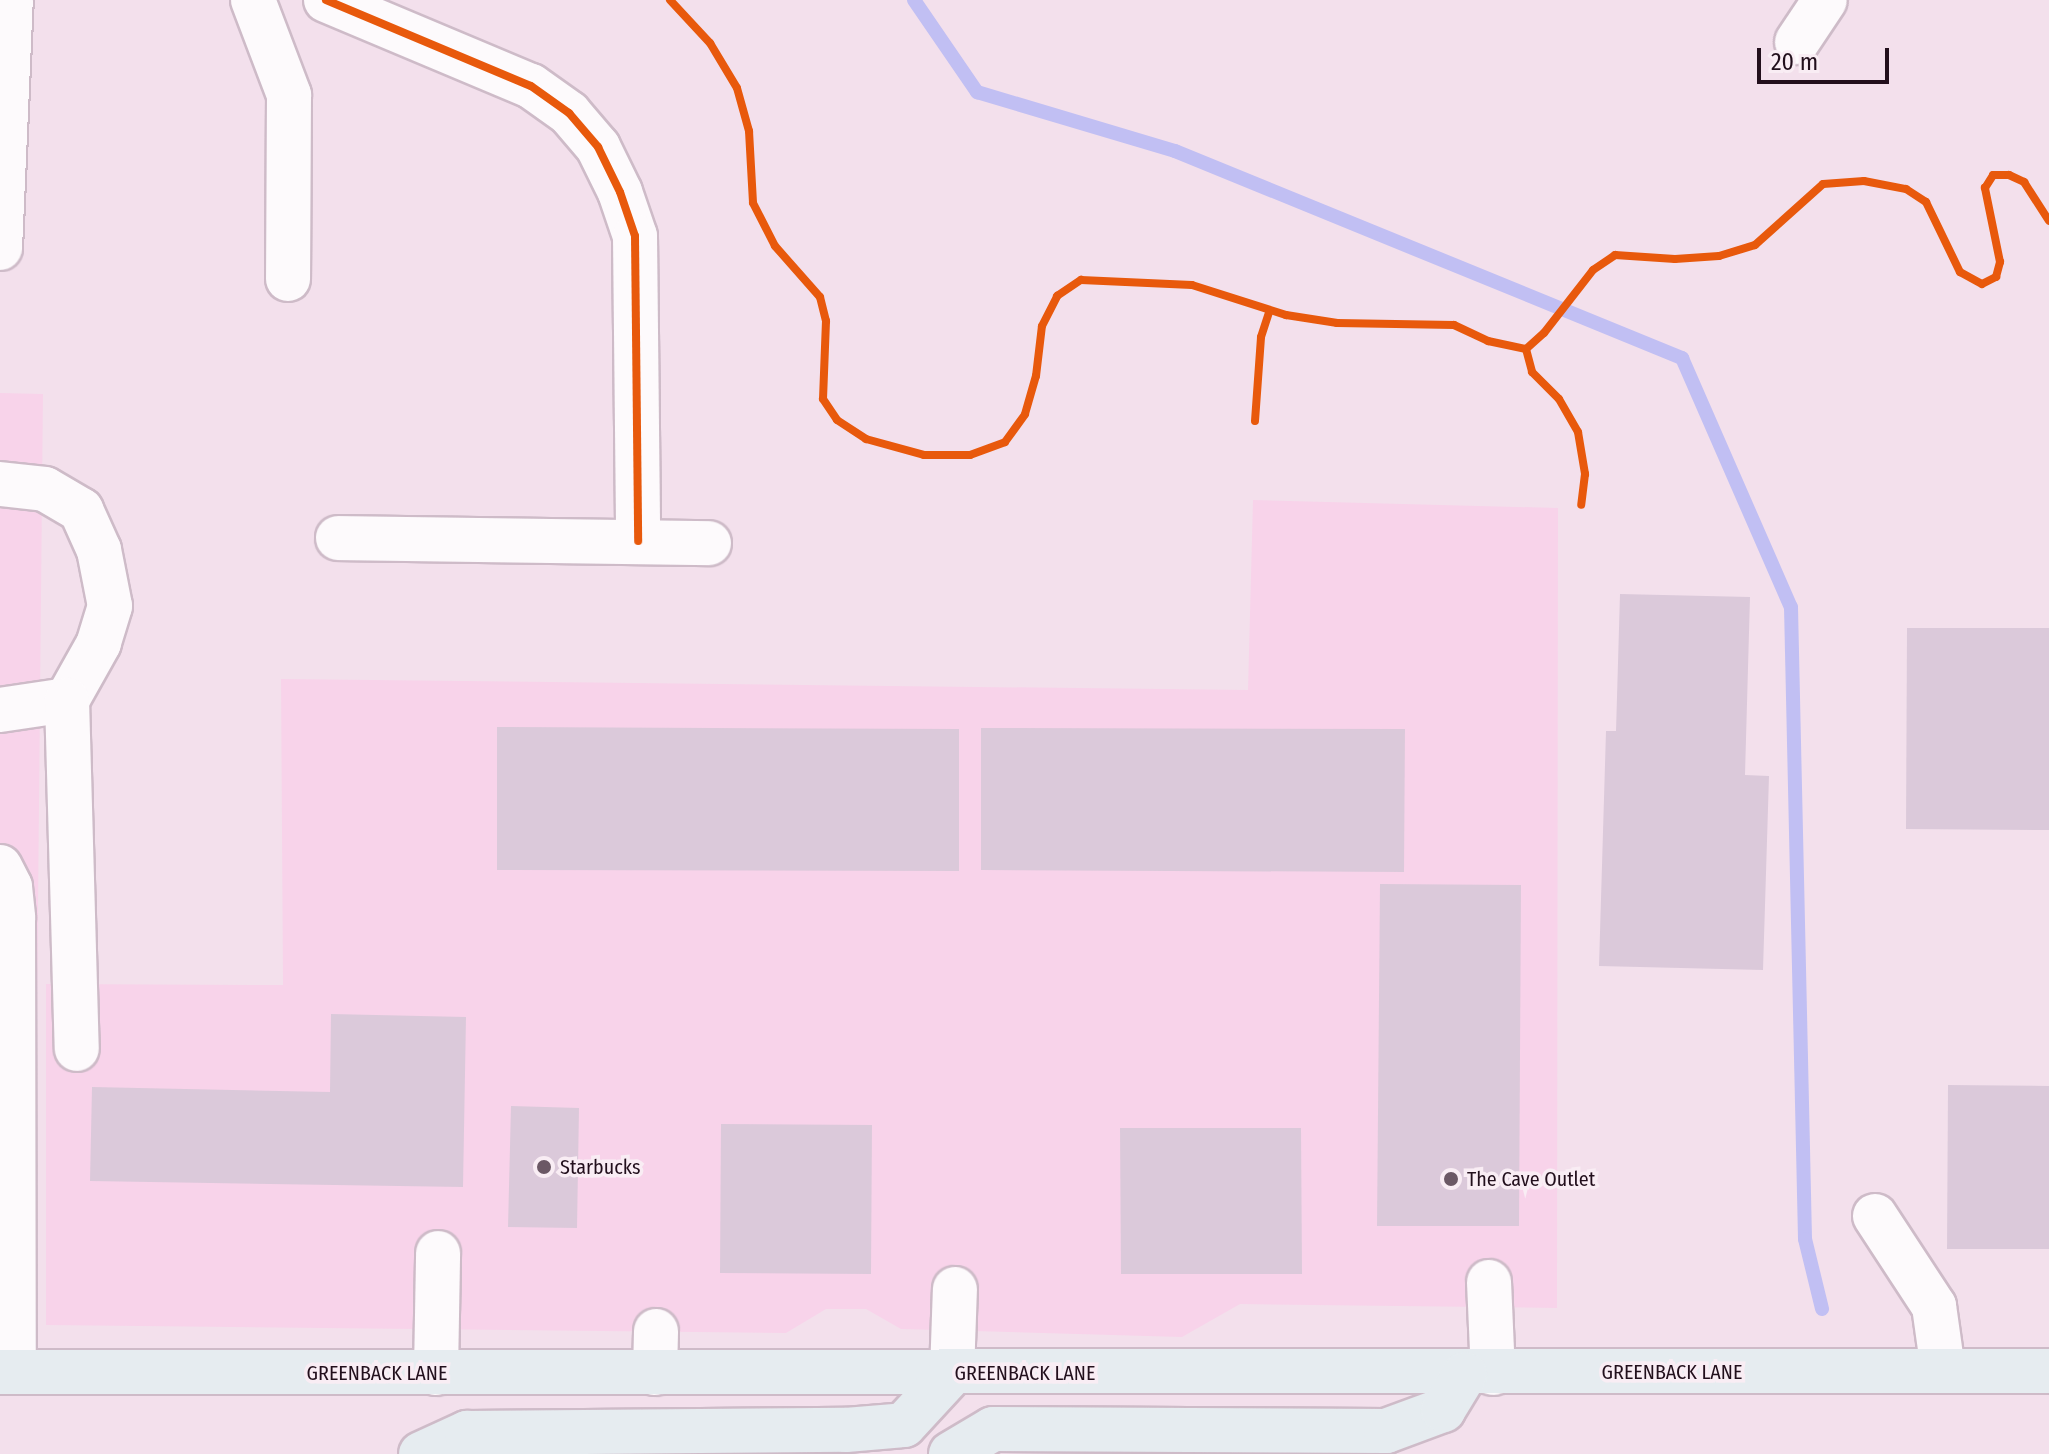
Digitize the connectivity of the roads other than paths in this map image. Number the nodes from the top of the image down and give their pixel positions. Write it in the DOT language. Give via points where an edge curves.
graph roads {
  1 [pos="11,0"];
  2 [pos="253,0"];
  3 [pos="326,0"];
  4 [pos="1825,0"];
  5 [pos="1797,42"];
  6 [pos="0,248"];
  7 [pos="288,279"];
  8 [pos="0,484"];
  9 [pos="338,538"];
  10 [pos="638,541"];
  11 [pos="709,543"];
  12 [pos="67,700"];
  13 [pos="0,710"];
  14 [pos="0,867"];
  15 [pos="77,1049"];
  16 [pos="1875,1216"];
  17 [pos="438,1253"];
  18 [pos="1489,1282"];
  19 [pos="955,1289"];
  20 [pos="1943,1370"];
  21 [pos="2049,1371"];
  22 [pos="7,1372"];
  23 [pos="436,1373"];
  24 [pos="952,1373"];
  25 [pos="1479,1374"];
  26 [pos="421,1454"];
  27 [pos="951,1454"];
  1 -- 6 [label="street"];
  2 -- 7 [label="street" via="289,95"];
  3 -- 10 [label="street" via="531,86 569,113 598,147 635,236"];
  4 -- 5 [label="street"];
  8 -- 12 [label="street" via="45,489 81,510 99,550 110,606 99,643"];
  9 -- 10 [label="street"];
  10 -- 11 [label="street"];
  12 -- 13 [label="street"];
  12 -- 15 [label="street"];
  14 -- 22 [label="street" via="10,887 13,918 16,1253"];
  16 -- 20 [label="street" via="1934,1306"];
  17 -- 23 [label="street"];
  18 -- 25 [label="street"];
  19 -- 24 [label="street"];
  20 -- 21 [label="main road, GREENBACK LANE"];
  20 -- 25 [label="main road, GREENBACK LANE"];
  22 -- 23 [label="main road, GREENBACK LANE"];
  23 -- 24 [label="main road, GREENBACK LANE" via="656,1352"];
  24 -- 25 [label="main road, GREENBACK LANE"];
  24 -- 26 [label="main road" via="904,1425 467,1433"];
  25 -- 27 [label="main road" via="1443,1410 1386,1431 993,1429"];
}
